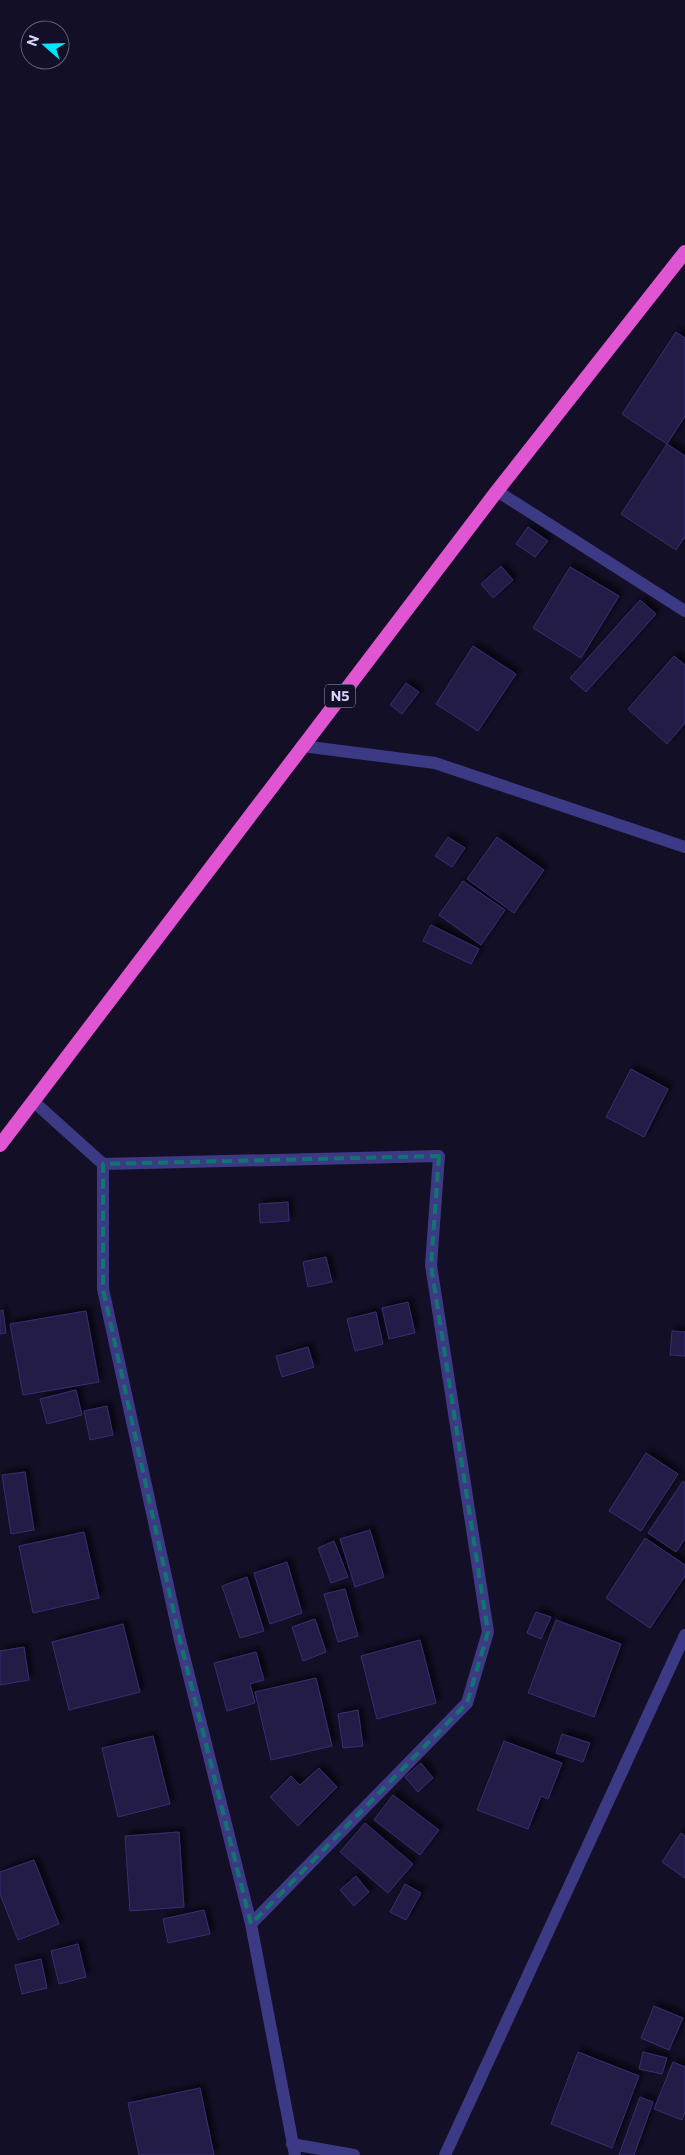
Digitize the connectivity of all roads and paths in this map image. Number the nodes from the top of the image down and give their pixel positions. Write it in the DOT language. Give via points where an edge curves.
graph roads {
  1 [pos="685,252"];
  2 [pos="498,491"];
  3 [pos="685,611"];
  4 [pos="302,746"];
  5 [pos="685,846"];
  6 [pos="33,1101"];
  7 [pos="0,1145"];
  8 [pos="103,1164"];
  9 [pos="685,1634"];
  10 [pos="251,1924"];
  11 [pos="294,2150"];
  12 [pos="354,2155"];
  13 [pos="445,2155"];
  1 -- 2 [label="highway, N5"];
  2 -- 3 [label="street"];
  2 -- 4 [label="highway, N5"];
  4 -- 5 [label="street" via="435,764"];
  4 -- 6 [label="highway, N5"];
  6 -- 7 [label="highway, N5"];
  6 -- 8 [label="street"];
  8 -- 10 [label="street" via="103,1289 179,1636"];
  8 -- 10 [label="street" via="439,1156 431,1265 488,1632 467,1703"];
  9 -- 13 [label="street"];
  10 -- 11 [label="street"];
  11 -- 12 [label="street"];
}
